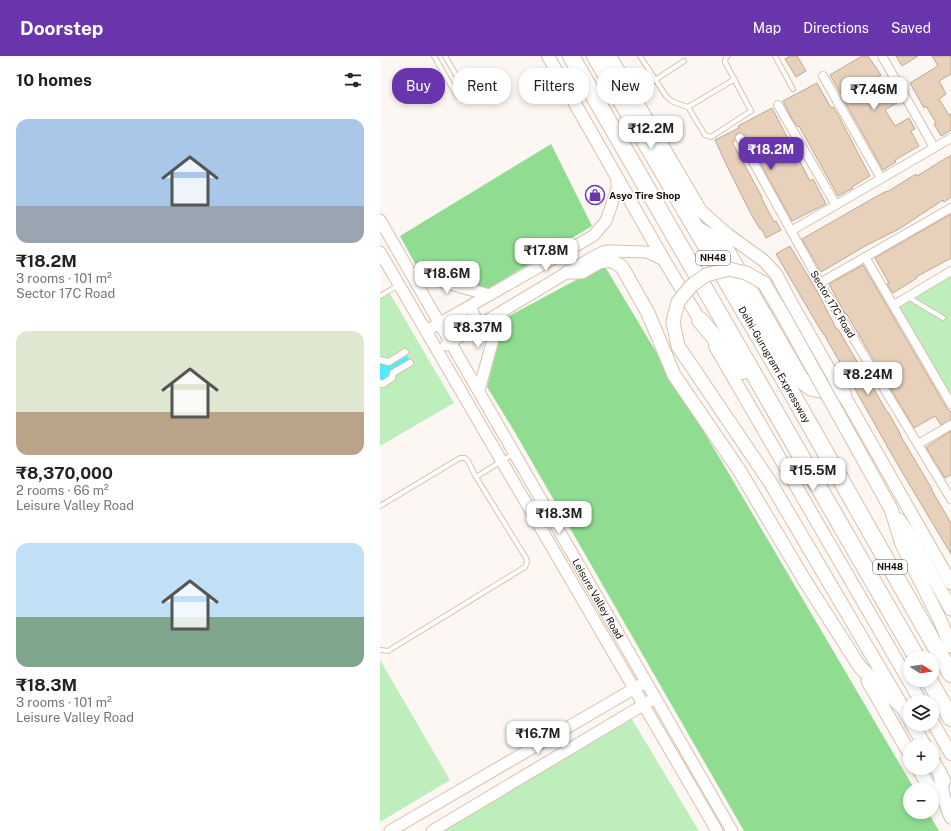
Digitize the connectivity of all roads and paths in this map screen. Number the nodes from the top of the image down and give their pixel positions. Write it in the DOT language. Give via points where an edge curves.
graph roads {
  1 [pos="434,56"];
  2 [pos="444,56"];
  3 [pos="548,56"];
  4 [pos="571,56"];
  5 [pos="595,56"];
  6 [pos="610,56"];
  7 [pos="640,56"];
  8 [pos="728,56"];
  9 [pos="775,56"];
  10 [pos="882,56"];
  11 [pos="684,61"];
  12 [pos="555,68"];
  13 [pos="578,68"];
  14 [pos="617,68"];
  15 [pos="453,71"];
  16 [pos="822,76"];
  17 [pos="735,79"];
  18 [pos="453,80"];
  19 [pos="655,80"];
  20 [pos="450,83"];
  21 [pos="589,87"];
  22 [pos="453,89"];
  23 [pos="793,89"];
  24 [pos="575,104"];
  25 [pos="633,104"];
  26 [pos="638,104"];
  27 [pos="778,105"];
  28 [pos="688,108"];
  29 [pos="740,138"];
  30 [pos="951,138"];
  31 [pos="934,147"];
  32 [pos="653,154"];
  33 [pos="617,178"];
  34 [pos="881,178"];
  35 [pos="836,205"];
  36 [pos="951,208"];
  37 [pos="380,220"];
  38 [pos="697,230"];
  39 [pos="791,231"];
  40 [pos="380,252"];
  41 [pos="865,257"];
  42 [pos="664,260"];
  43 [pos="951,271"];
  44 [pos="568,272"];
  45 [pos="411,273"];
  46 [pos="820,283"];
  47 [pos="399,284"];
  48 [pos="489,295"];
  49 [pos="380,296"];
  50 [pos="908,296"];
  51 [pos="894,305"];
  52 [pos="470,306"];
  53 [pos="500,314"];
  54 [pos="943,318"];
  55 [pos="700,320"];
  56 [pos="440,324"];
  57 [pos="479,326"];
  58 [pos="426,331"];
  59 [pos="451,343"];
  60 [pos="437,350"];
  61 [pos="406,352"];
  62 [pos="380,360"];
  63 [pos="410,363"];
  64 [pos="380,383"];
  65 [pos="479,390"];
  66 [pos="843,394"];
  67 [pos="770,402"];
  68 [pos="951,404"];
  69 [pos="951,426"];
  70 [pos="918,444"];
  71 [pos="515,452"];
  72 [pos="502,461"];
  73 [pos="476,477"];
  74 [pos="948,486"];
  75 [pos="951,499"];
  76 [pos="380,506"];
  77 [pos="891,509"];
  78 [pos="951,583"];
  79 [pos="951,608"];
  80 [pos="951,646"];
  81 [pos="380,650"];
  82 [pos="913,651"];
  83 [pos="860,667"];
  84 [pos="951,674"];
  85 [pos="647,681"];
  86 [pos="933,687"];
  87 [pos="635,688"];
  88 [pos="917,695"];
  89 [pos="656,697"];
  90 [pos="644,705"];
  91 [pos="903,707"];
  92 [pos="903,710"];
  93 [pos="951,718"];
  94 [pos="938,731"];
  95 [pos="903,742"];
  96 [pos="951,754"];
  97 [pos="940,773"];
  98 [pos="951,793"];
  99 [pos="939,804"];
  100 [pos="951,817"];
  101 [pos="951,825"];
  102 [pos="390,831"];
  103 [pos="432,831"];
  104 [pos="717,831"];
  105 [pos="732,831"];
  1 -- 20 [label="lane"];
  2 -- 15 [label="lane"];
  3 -- 12 [label="main road"];
  4 -- 13 [label="highway, NH48"];
  5 -- 32 [label="highway, Delhi-Gurugram Expressway / NH48"];
  6 -- 14 [label="main road"];
  7 -- 19 [label="lane"];
  8 -- 17 [label="lane" via="725,62"];
  9 -- 23 [label="lane"];
  10 -- 31 [label="street"];
  11 -- 19 [label="lane"];
  16 -- 34 [label="street"];
  17 -- 28 [label="lane"];
  17 -- 28 [label="lane" via="750,109 749,113 711,137 702,132"];
  18 -- 20 [label="lane"];
  19 -- 28 [label="lane" via="673,102"];
  20 -- 22 [label="lane"];
  21 -- 67 [label="highway, NH48"];
  24 -- 33 [label="main road"];
  25 -- 32 [label="highway"];
  26 -- 66 [label="main road" via="701,211 764,261 776,274"];
  27 -- 35 [label="street"];
  29 -- 39 [label="street, Sector 17C Road"];
  30 -- 31 [label="street"];
  31 -- 34 [label="street"];
  32 -- 38 [label="highway, Delhi-Gurugram Expressway / NH48"];
  33 -- 42 [label="main road"];
  33 -- 48 [label="street" via="617,189 606,221 593,236"];
  34 -- 35 [label="street"];
  35 -- 39 [label="street"];
  36 -- 41 [label="street"];
  37 -- 45 [label="street, Leisure Valley Road"];
  38 -- 66 [label="highway" via="723,245 801,380 812,388"];
  38 -- 84 [label="highway, Delhi-Gurugram Expressway / NH48"];
  39 -- 46 [label="street, Sector 17C Road"];
  40 -- 47 [label="street, Leisure Valley Road"];
  41 -- 46 [label="street"];
  41 -- 51 [label="street"];
  42 -- 44 [label="street" via="647,252 609,251"];
  42 -- 55 [label="main road"];
  43 -- 50 [label="street"];
  44 -- 53 [label="street"];
  44 -- 83 [label="main road" via="582,272 599,262 611,260 622,268 648,313 674,375 739,470"];
  45 -- 48 [label="street"];
  45 -- 56 [label="street, Leisure Valley Road"];
  46 -- 70 [label="street, Sector 17C Road"];
  47 -- 49 [label="lane"];
  47 -- 58 [label="street, Leisure Valley Road"];
  48 -- 52 [label="street"];
  50 -- 51 [label="street"];
  50 -- 54 [label="lane"];
  51 -- 68 [label="street"];
  52 -- 56 [label="street"];
  52 -- 57 [label="street"];
  53 -- 57 [label="street"];
  53 -- 65 [label="street"];
  55 -- 67 [label="highway"];
  55 -- 88 [label="main road"];
  56 -- 58 [label="street"];
  56 -- 59 [label="street, Leisure Valley Road"];
  57 -- 59 [label="street"];
  58 -- 60 [label="street, Leisure Valley Road"];
  59 -- 60 [label="street"];
  59 -- 65 [label="street, Leisure Valley Road"];
  60 -- 72 [label="street, Leisure Valley Road"];
  61 -- 62 [label="street" via="389,362"];
  63 -- 64 [label="street" via="393,373 392,378 383,384"];
  65 -- 71 [label="street, Leisure Valley Road"];
  66 -- 78 [label="main road"];
  67 -- 82 [label="highway, NH48"];
  69 -- 70 [label="street"];
  70 -- 74 [label="street, Sector 17C Road"];
  71 -- 72 [label="lane"];
  71 -- 85 [label="street, Leisure Valley Road"];
  72 -- 73 [label="lane"];
  72 -- 87 [label="street, Leisure Valley Road"];
  73 -- 76 [label="lane" via="468,461 460,458"];
  73 -- 81 [label="lane" via="527,562 524,567 388,651"];
  74 -- 75 [label="street, Sector 17C Road"];
  77 -- 79 [label="main road" via="910,536"];
  77 -- 80 [label="main road" via="902,544"];
  77 -- 91 [label="main road, bridge" via="764,283 746,273 729,269 706,275 691,286 678,302 673,322 678,346 770,482"];
  83 -- 92 [label="main road"];
  83 -- 95 [label="main road"];
  85 -- 87 [label="street"];
  85 -- 89 [label="street, Leisure Valley Road"];
  86 -- 93 [label="highway"];
  87 -- 90 [label="street, Leisure Valley Road"];
  87 -- 102 [label="street"];
  89 -- 90 [label="street"];
  89 -- 105 [label="street, Leisure Valley Road"];
  90 -- 103 [label="street"];
  90 -- 104 [label="street, Leisure Valley Road"];
  94 -- 96 [label="main road"];
  97 -- 98 [label="main road"];
  97 -- 100 [label="main road" via="943,796"];
  99 -- 101 [label="main road"];
}
